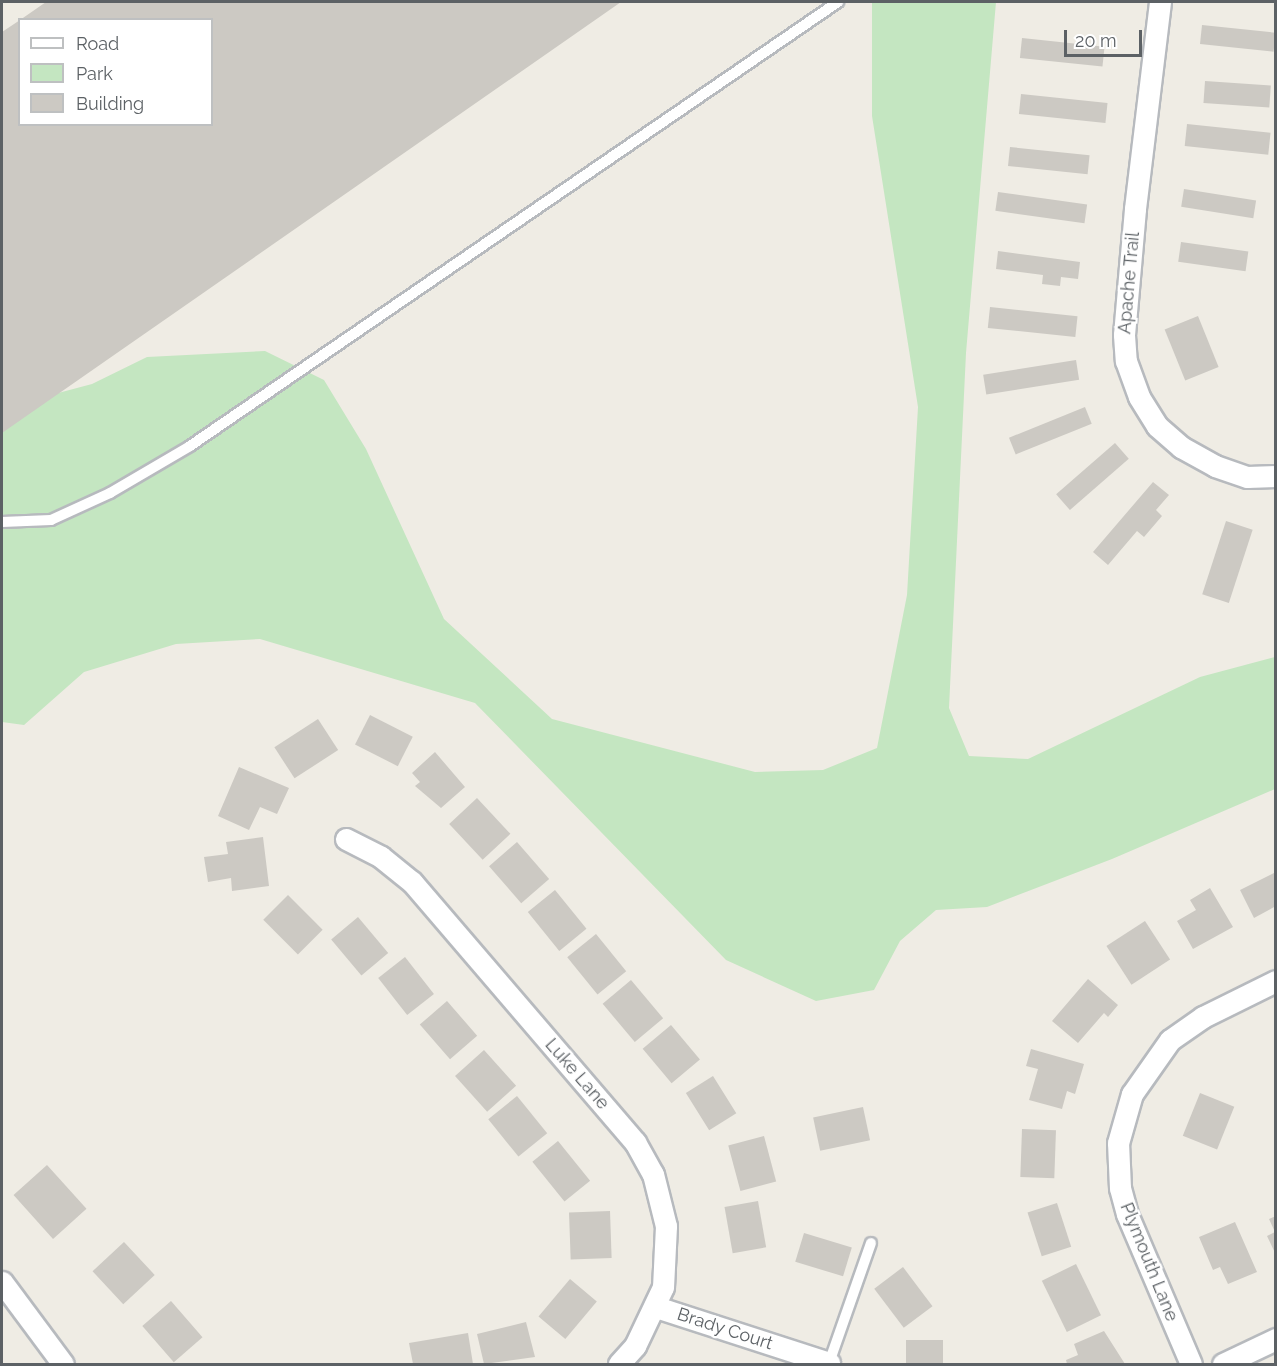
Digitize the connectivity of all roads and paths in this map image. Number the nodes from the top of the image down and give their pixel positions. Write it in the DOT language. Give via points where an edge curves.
graph roads {
  1 [pos="838,2"];
  2 [pos="1160,2"];
  3 [pos="1275,476"];
  4 [pos="2,522"];
  5 [pos="346,839"];
  6 [pos="1275,981"];
  7 [pos="871,1244"];
  8 [pos="2,1282"];
  9 [pos="656,1307"];
  10 [pos="1275,1340"];
  11 [pos="829,1363"];
  12 [pos="63,1365"];
  13 [pos="619,1365"];
  14 [pos="1191,1365"];
  15 [pos="1223,1365"];
  1 -- 4 [label="lane" via="190,446 110,493 51,520"];
  2 -- 3 [label="street, Apache Trail" via="1135,209 1124,335 1126,361 1139,397 1157,426 1181,447 1215,466 1247,477"];
  5 -- 9 [label="street, Luke Lane" via="381,857 412,882 635,1142 653,1174 666,1226 663,1287"];
  6 -- 14 [label="street, Plymouth Lane" via="1203,1017 1170,1040 1132,1094 1118,1143 1120,1188 1127,1214"];
  7 -- 11 [label="lane"];
  8 -- 12 [label="street"];
  9 -- 11 [label="street, Brady Court"];
  9 -- 13 [label="street, Luke Lane" via="635,1346"];
  10 -- 15 [label="street"];
}
